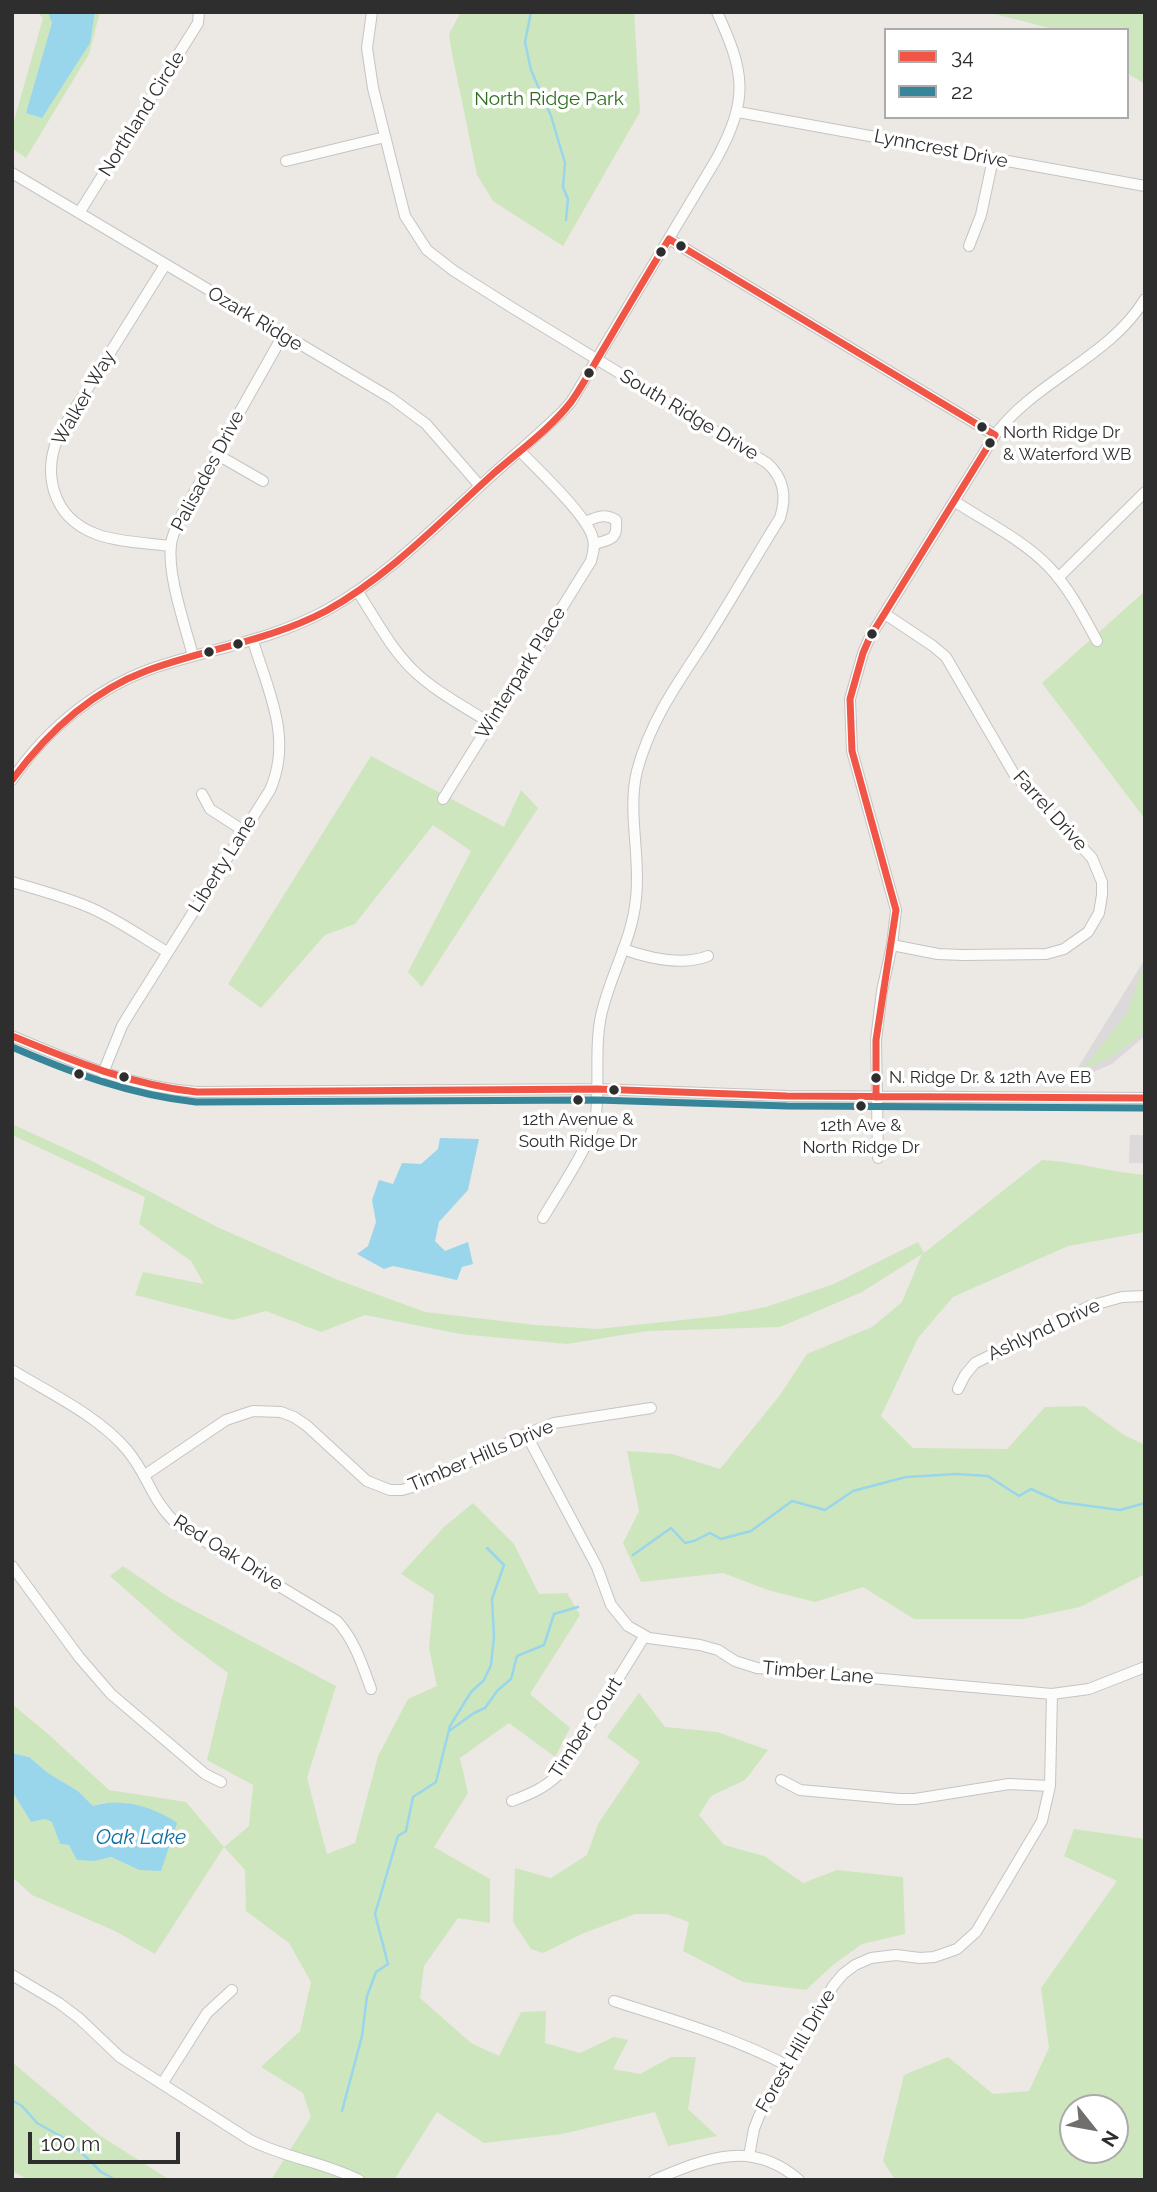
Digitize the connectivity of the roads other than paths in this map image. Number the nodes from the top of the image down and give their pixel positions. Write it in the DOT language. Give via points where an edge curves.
graph roads {
  1 [pos="200,12"];
  2 [pos="372,12"];
  3 [pos="716,12"];
  4 [pos="738,112"];
  5 [pos="385,137"];
  6 [pos="993,159"];
  7 [pos="286,161"];
  8 [pos="12,173"];
  9 [pos="1145,186"];
  10 [pos="79,213"];
  11 [pos="668,239"];
  12 [pos="969,246"];
  13 [pos="165,265"];
  14 [pos="1144,303"];
  15 [pos="283,335"];
  16 [pos="596,358"];
  17 [pos="995,435"];
  18 [pos="520,451"];
  19 [pos="216,454"];
  20 [pos="263,481"];
  21 [pos="480,486"];
  22 [pos="1145,492"];
  23 [pos="954,501"];
  24 [pos="585,522"];
  25 [pos="594,544"];
  26 [pos="171,546"];
  27 [pos="1058,578"];
  28 [pos="358,592"];
  29 [pos="885,614"];
  30 [pos="1097,640"];
  31 [pos="253,641"];
  32 [pos="193,656"];
  33 [pos="491,723"];
  34 [pos="12,779"];
  35 [pos="202,794"];
  36 [pos="443,799"];
  37 [pos="244,831"];
  38 [pos="12,882"];
  39 [pos="892,946"];
  40 [pos="623,949"];
  41 [pos="167,952"];
  42 [pos="708,956"];
  43 [pos="12,1036"];
  44 [pos="103,1073"];
  45 [pos="597,1088"];
  46 [pos="876,1097"];
  47 [pos="1145,1098"];
  48 [pos="878,1158"];
  49 [pos="543,1218"];
  50 [pos="1145,1296"];
  51 [pos="12,1370"];
  52 [pos="958,1389"];
  53 [pos="651,1408"];
  54 [pos="526,1434"];
  55 [pos="145,1475"];
  56 [pos="12,1566"];
  57 [pos="644,1637"];
  58 [pos="1145,1667"];
  59 [pos="371,1689"];
  60 [pos="1052,1694"];
  61 [pos="781,1780"];
  62 [pos="220,1782"];
  63 [pos="1050,1786"];
  64 [pos="512,1801"];
  65 [pos="12,1975"];
  66 [pos="232,1990"];
  67 [pos="614,2001"];
  68 [pos="788,2066"];
  69 [pos="162,2084"];
  70 [pos="750,2156"];
  71 [pos="359,2180"];
  72 [pos="654,2180"];
  73 [pos="799,2180"];
  1 -- 10 [label="street, Northland Circle" via="198,23"];
  2 -- 5 [label="street, South Ridge Drive" via="368,60"];
  3 -- 4 [label="street" via="736,61"];
  4 -- 6 [label="street, Lynncrest Drive"];
  4 -- 11 [label="street" via="717,158"];
  5 -- 7 [label="street"];
  5 -- 16 [label="street, South Ridge Drive" via="405,216 427,250"];
  6 -- 9 [label="street, Lynncrest Drive"];
  6 -- 12 [label="street"];
  8 -- 10 [label="street, Ozark Ridge"];
  10 -- 13 [label="street, Ozark Ridge"];
  11 -- 16 [label="street"];
  11 -- 17 [label="street"];
  13 -- 15 [label="street, Ozark Ridge"];
  13 -- 26 [label="street, Walker Way" via="61,431 50,475 62,509 85,529 103,537"];
  14 -- 17 [label="street" via="1123,329 1026,401"];
  15 -- 19 [label="street, Palisades Drive"];
  15 -- 21 [label="street, Ozark Ridge" via="391,398 426,424"];
  16 -- 18 [label="street" via="571,402"];
  16 -- 40 [label="street, South Ridge Drive" via="767,463 779,475 785,495 780,517 660,712 643,751 634,803 636,899"];
  17 -- 23 [label="street"];
  18 -- 21 [label="street"];
  18 -- 24 [label="street"];
  19 -- 20 [label="street"];
  19 -- 26 [label="street, Palisades Drive" via="180,518"];
  21 -- 28 [label="street"];
  22 -- 27 [label="street"];
  23 -- 27 [label="street" via="1023,545"];
  23 -- 29 [label="street"];
  24 -- 25 [label="street"];
  24 -- 25 [label="street, Winterpark Place" via="599,516 616,520 613,538"];
  25 -- 33 [label="street, Winterpark Place" via="591,561"];
  26 -- 32 [label="street, Palisades Drive" via="173,576"];
  27 -- 30 [label="street"];
  28 -- 31 [label="street" via="302,623"];
  28 -- 33 [label="street" via="413,671"];
  29 -- 39 [label="street" via="863,653 850,713 852,751 896,910"];
  29 -- 39 [label="street, Farrel Drive" via="946,657 1014,774 1092,858 1102,895 1099,913 1087,932 1054,952 938,954"];
  31 -- 32 [label="street"];
  31 -- 37 [label="street, Liberty Lane" via="281,740 270,790"];
  32 -- 34 [label="street" via="145,671 97,696 48,735"];
  33 -- 36 [label="street, Winterpark Place"];
  35 -- 37 [label="street" via="210,809"];
  37 -- 41 [label="street, Liberty Lane"];
  38 -- 41 [label="street" via="92,908"];
  39 -- 46 [label="street" via="876,1040"];
  40 -- 42 [label="street" via="657,960"];
  40 -- 45 [label="street, South Ridge Drive" via="603,1006"];
  41 -- 44 [label="street, Liberty Lane" via="122,1026"];
  43 -- 44 [label="street"];
  44 -- 45 [label="street" via="144,1085 197,1091"];
  45 -- 46 [label="street"];
  45 -- 49 [label="street, South Ridge Drive" via="593,1129"];
  46 -- 47 [label="street"];
  46 -- 48 [label="street"];
  50 -- 52 [label="street, Ashlynd Drive" via="1090,1306 998,1351 975,1363"];
  51 -- 55 [label="street, Red Oak Drive" via="96,1421"];
  53 -- 54 [label="street, Timber Hills Drive" via="554,1423"];
  54 -- 55 [label="street, Timber Hills Drive" via="415,1488 390,1490 367,1481 294,1417 253,1411 226,1420"];
  54 -- 57 [label="street" via="597,1567 611,1605"];
  55 -- 59 [label="street, Red Oak Drive" via="158,1504 178,1525 337,1621 355,1644"];
  56 -- 62 [label="street" via="111,1694"];
  57 -- 60 [label="street, Timber Lane" via="700,1645 757,1668"];
  57 -- 64 [label="street, Timber Court" via="559,1774 535,1793"];
  58 -- 60 [label="street, Timber Lane" via="1089,1689"];
  60 -- 63 [label="street, Forest Hill Drive"];
  61 -- 63 [label="street" via="800,1790 899,1799 1009,1784"];
  63 -- 68 [label="street, Forest Hill Drive" via="1042,1821 976,1932 946,1954 920,1958 885,1955 855,1965 833,1986"];
  65 -- 69 [label="street" via="59,2003 120,2057"];
  66 -- 69 [label="street" via="207,2014"];
  67 -- 68 [label="street" via="746,2046"];
  68 -- 70 [label="street, Forest Hill Drive" via="759,2116"];
  69 -- 71 [label="street" via="269,2150"];
  70 -- 72 [label="street" via="702,2160"];
  70 -- 73 [label="street" via="778,2165"];
}
